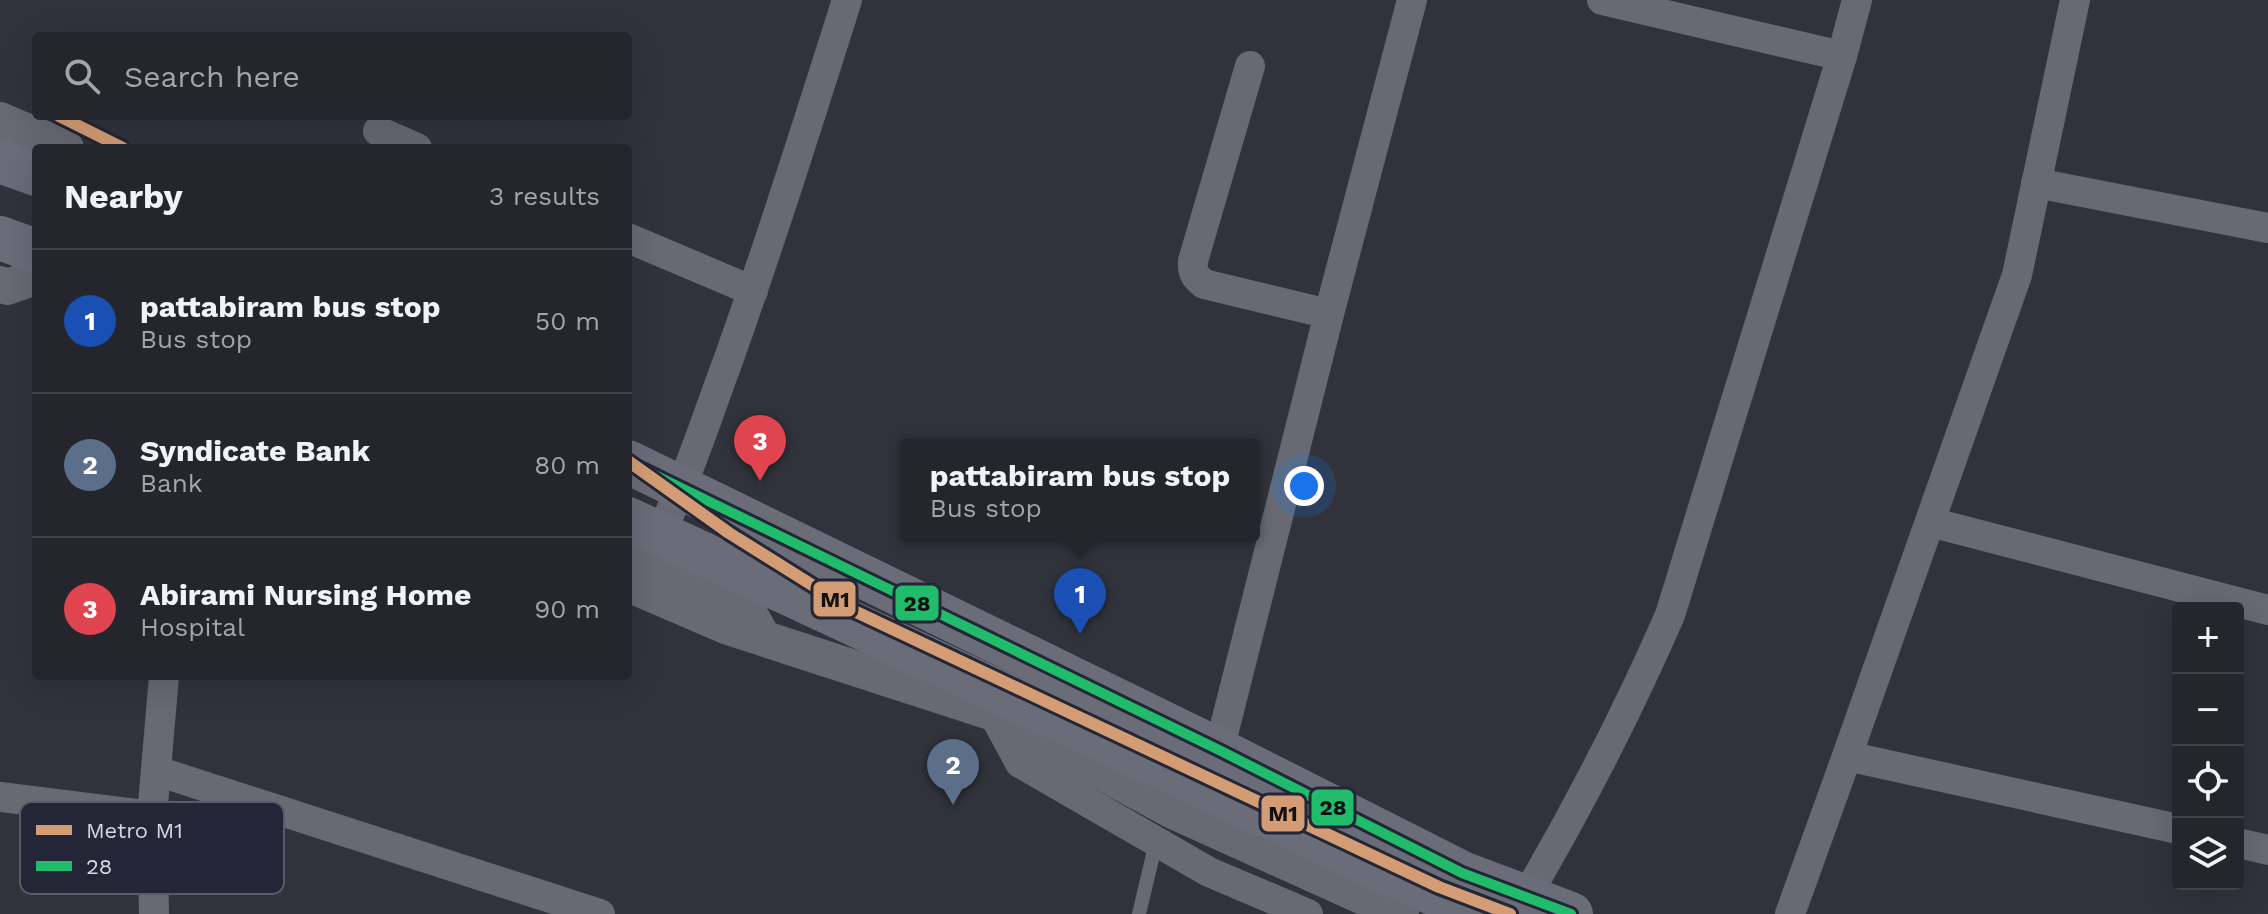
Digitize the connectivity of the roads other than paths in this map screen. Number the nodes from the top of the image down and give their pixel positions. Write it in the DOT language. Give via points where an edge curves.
graph roads {
  1 [pos="847,0"];
  2 [pos="1412,0"];
  3 [pos="1602,0"];
  4 [pos="1857,0"];
  5 [pos="2075,0"];
  6 [pos="1842,56"];
  7 [pos="1250,66"];
  8 [pos="0,120"];
  9 [pos="378,131"];
  10 [pos="57,144"];
  11 [pos="408,144"];
  12 [pos="0,161"];
  13 [pos="32,173"];
  14 [pos="2036,183"];
  15 [pos="2268,228"];
  16 [pos="0,238"];
  17 [pos="632,240"];
  18 [pos="32,250"];
  19 [pos="32,278"];
  20 [pos="0,284"];
  21 [pos="753,291"];
  22 [pos="1329,314"];
  23 [pos="632,464"];
  24 [pos="681,490"];
  25 [pos="1930,522"];
  26 [pos="639,533"];
  27 [pos="632,586"];
  28 [pos="2268,610"];
  29 [pos="763,638"];
  30 [pos="164,680"];
  31 [pos="1847,756"];
  32 [pos="157,771"];
  33 [pos="0,797"];
  34 [pos="1188,797"];
  35 [pos="40,802"];
  36 [pos="154,802"];
  37 [pos="253,802"];
  38 [pos="284,812"];
  39 [pos="2172,828"];
  40 [pos="2244,844"];
  41 [pos="2268,850"];
  42 [pos="154,894"];
  43 [pos="1521,906"];
  44 [pos="154,914"];
  45 [pos="600,914"];
  46 [pos="1139,914"];
  47 [pos="1308,914"];
  48 [pos="1401,914"];
  49 [pos="1484,914"];
  50 [pos="1571,914"];
  51 [pos="1790,914"];
  1 -- 21 [label="street"];
  2 -- 22 [label="street"];
  3 -- 6 [label="street"];
  4 -- 6 [label="street"];
  5 -- 14 [label="street"];
  6 -- 43 [label="street" via="1670,615 1589,787"];
  7 -- 22 [label="street" via="1192,270 1204,284"];
  8 -- 10 [label="street"];
  9 -- 11 [label="street"];
  12 -- 13 [label="highway"];
  14 -- 15 [label="street"];
  14 -- 25 [label="street" via="2017,275"];
  16 -- 18 [label="highway"];
  17 -- 21 [label="street"];
  19 -- 20 [label="street" via="7,287"];
  21 -- 24 [label="street"];
  22 -- 34 [label="street"];
  23 -- 24 [label="highway"];
  24 -- 26 [label="street"];
  24 -- 34 [label="highway"];
  25 -- 28 [label="street"];
  25 -- 31 [label="street"];
  26 -- 29 [label="street" via="741,598"];
  26 -- 34 [label="highway"];
  27 -- 29 [label="street"];
  29 -- 34 [label="street" via="993,713"];
  30 -- 32 [label="street"];
  31 -- 39 [label="street"];
  31 -- 51 [label="street"];
  32 -- 36 [label="street"];
  32 -- 37 [label="street"];
  33 -- 35 [label="street"];
  34 -- 43 [label="highway" via="1462,873"];
  34 -- 46 [label="lane"];
  34 -- 47 [label="street" via="1209,872"];
  34 -- 48 [label="street"];
  34 -- 49 [label="highway"];
  38 -- 45 [label="street"];
  40 -- 41 [label="street"];
  42 -- 44 [label="street"];
  43 -- 50 [label="highway"];
}
